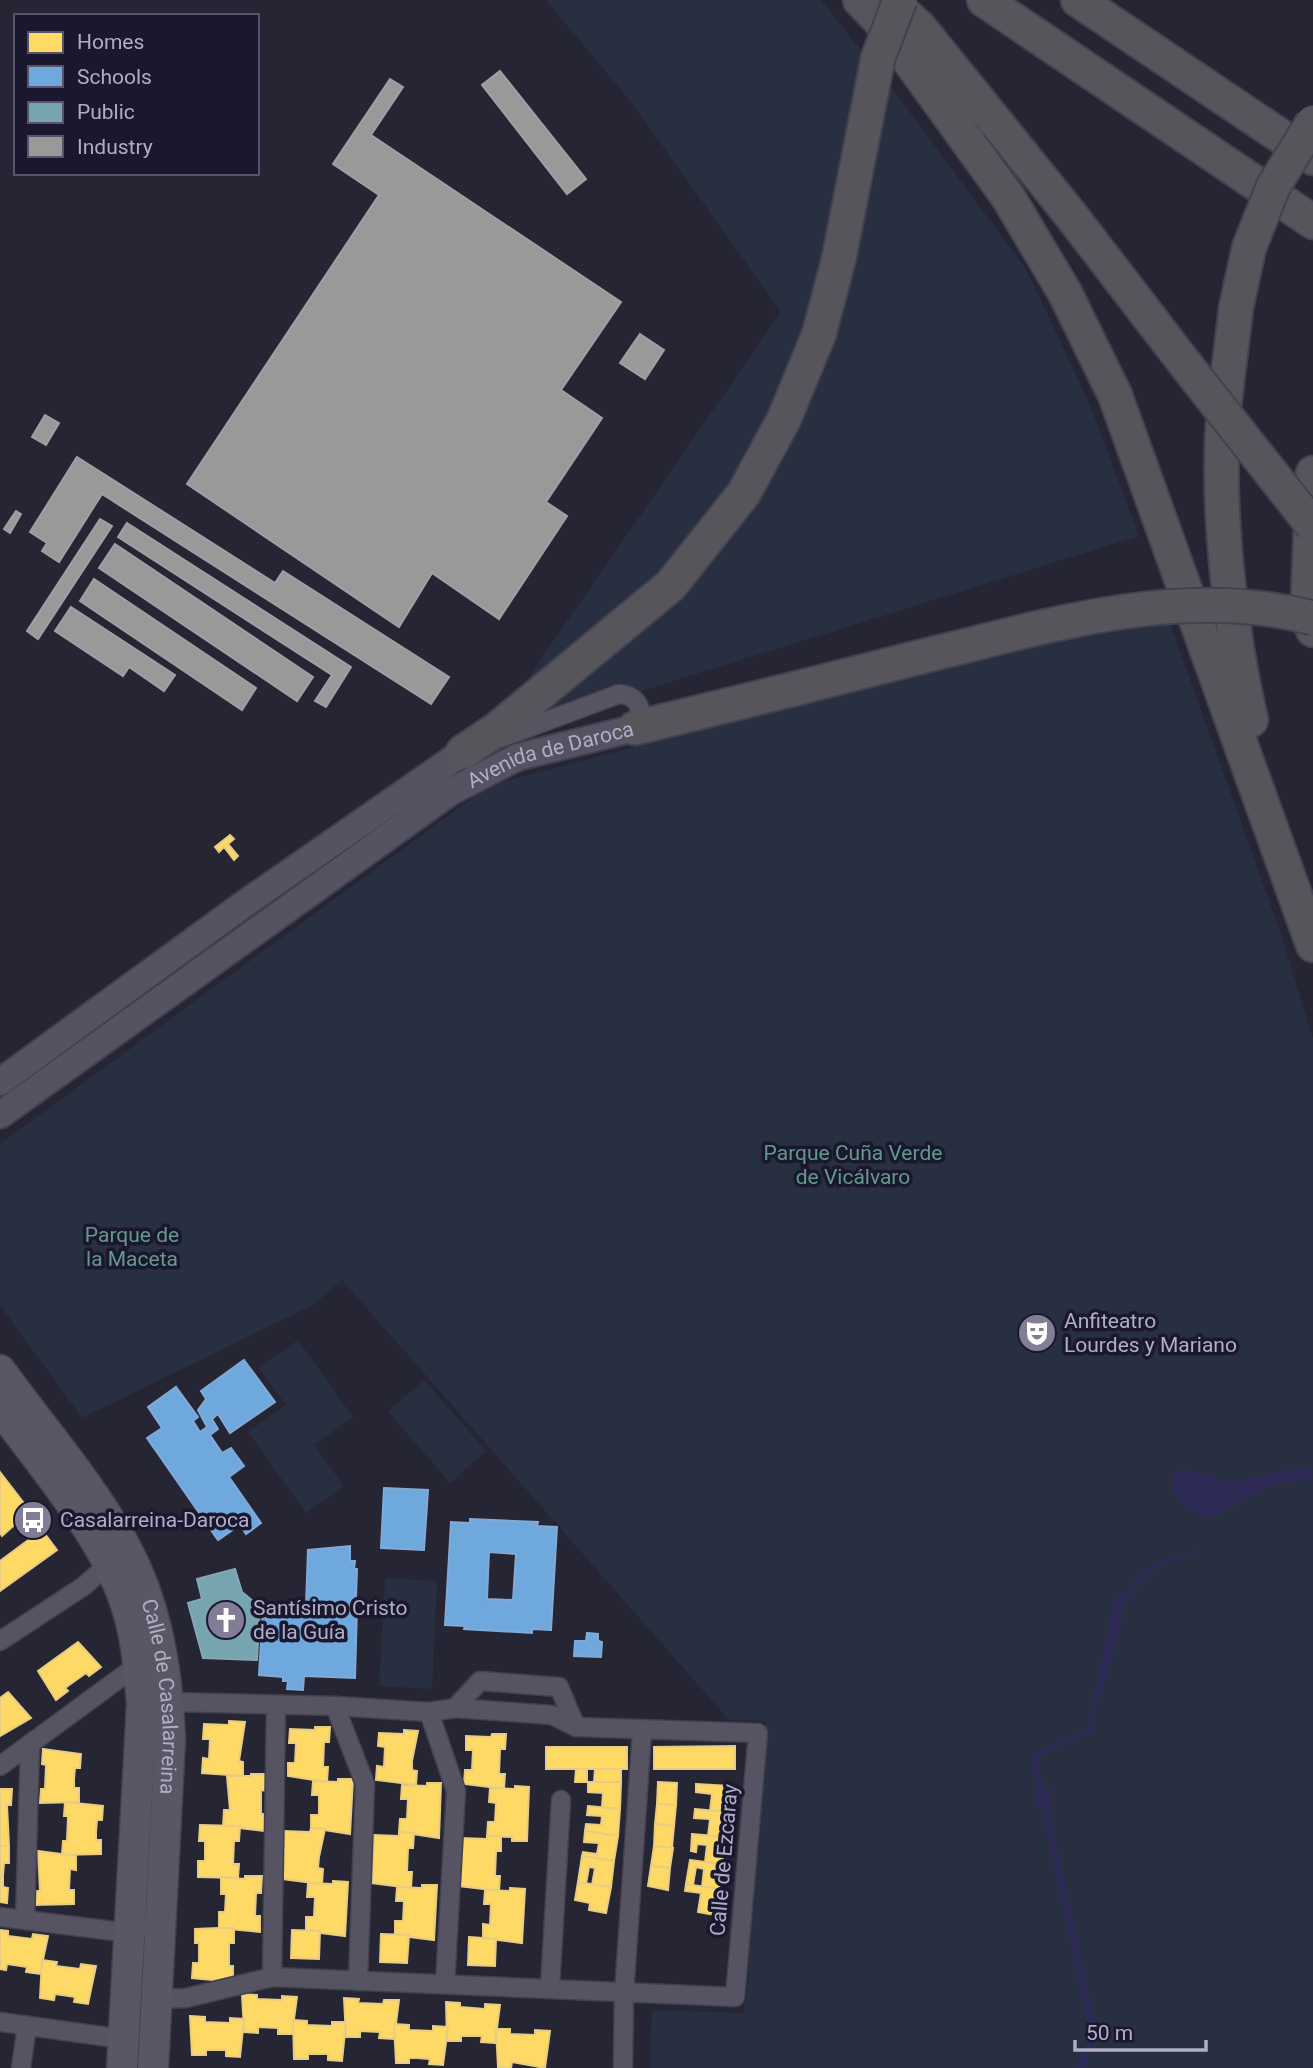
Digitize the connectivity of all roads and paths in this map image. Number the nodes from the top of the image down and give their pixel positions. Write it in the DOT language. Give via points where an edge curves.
graph roads {
  1 [pos="860,0"];
  2 [pos="889,0"];
  3 [pos="900,0"];
  4 [pos="984,0"];
  5 [pos="1077,0"];
  6 [pos="1313,121"];
  7 [pos="1313,158"];
  8 [pos="1313,222"];
  9 [pos="1313,473"];
  10 [pos="1313,526"];
  11 [pos="1313,618"];
  12 [pos="1313,630"];
  13 [pos="635,728"];
  14 [pos="463,752"];
  15 [pos="1278,842"];
  16 [pos="1313,945"];
  17 [pos="0,1082"];
  18 [pos="0,1115"];
  19 [pos="0,1370"];
  20 [pos="0,1408"];
  21 [pos="118,1557"];
  22 [pos="0,1641"];
  23 [pos="139,1664"];
  24 [pos="155,1703"];
  25 [pos="276,1704"];
  26 [pos="335,1706"];
  27 [pos="455,1708"];
  28 [pos="429,1712"];
  29 [pos="576,1727"];
  30 [pos="642,1731"];
  31 [pos="30,1745"];
  32 [pos="0,1766"];
  33 [pos="561,1800"];
  34 [pos="0,1917"];
  35 [pos="25,1920"];
  36 [pos="160,1920"];
  37 [pos="130,1933"];
  38 [pos="272,1977"];
  39 [pos="358,1981"];
  40 [pos="445,1984"];
  41 [pos="550,1987"];
  42 [pos="624,1994"];
  43 [pos="156,1998"];
  44 [pos="0,2022"];
  45 [pos="27,2026"];
  46 [pos="123,2054"];
  47 [pos="21,2068"];
  48 [pos="153,2068"];
  49 [pos="623,2068"];
  1 -- 15 [label="highway" via="883,24 1008,197 1065,293 1115,395"];
  2 -- 10 [label="highway, bridge" via="920,28 1070,214"];
  3 -- 14 [label="highway, bridge" via="878,58 839,258 819,334 784,419 744,492 671,585 496,730"];
  4 -- 8 [label="highway"];
  5 -- 7 [label="highway"];
  6 -- 15 [label="highway, bridge" via="1273,187 1249,248 1236,308 1223,422 1222,511 1242,682"];
  9 -- 12 [label="highway" via="1308,600"];
  11 -- 13 [label="highway, bridge" via="1258,607 1148,608 1071,619"];
  13 -- 14 [label="street, Avenida de Daroca" via="641,716 639,706 619,694"];
  13 -- 18 [label="main road, Avenida de Daroca" via="518,757 450,792"];
  14 -- 17 [label="main road, Avenida de Daroca"];
  15 -- 16 [label="highway"];
  19 -- 21 [label="main road, Calle de Casalarreina" via="89,1491"];
  20 -- 21 [label="main road, Calle de Casalarreina"];
  21 -- 22 [label="street" via="84,1586"];
  21 -- 23 [label="main road, Calle de Casalarreina"];
  21 -- 24 [label="main road, Calle de Casalarreina" via="149,1603"];
  23 -- 24 [label="main road, Calle de Casalarreina"];
  23 -- 31 [label="street"];
  24 -- 25 [label="street, Calle de Ezcaray"];
  24 -- 36 [label="main road, Calle de Casalarreina" via="170,1739"];
  24 -- 37 [label="main road, Calle de Casalarreina"];
  25 -- 26 [label="street, Calle de Ezcaray"];
  25 -- 38 [label="street"];
  26 -- 28 [label="street, Calle de Ezcaray"];
  26 -- 39 [label="street" via="365,1784"];
  27 -- 28 [label="street, Calle de Ezcaray"];
  27 -- 29 [label="street, Calle de Ezcaray" via="552,1715"];
  27 -- 29 [label="street" via="480,1681 559,1687"];
  28 -- 40 [label="street" via="456,1791"];
  29 -- 30 [label="street, Calle de Ezcaray"];
  30 -- 42 [label="street"];
  30 -- 42 [label="street, Calle de Ezcaray" via="758,1733 735,1997"];
  31 -- 32 [label="street"];
  31 -- 35 [label="street"];
  33 -- 41 [label="street"];
  34 -- 35 [label="street"];
  35 -- 37 [label="street"];
  36 -- 37 [label="street"];
  36 -- 43 [label="main road, Calle de Casalarreina"];
  37 -- 46 [label="main road, Calle de Casalarreina"];
  38 -- 39 [label="street, Calle de Ezcaray"];
  38 -- 43 [label="street, Calle de Ezcaray" via="186,1998"];
  39 -- 40 [label="street, Calle de Ezcaray"];
  40 -- 41 [label="street, Calle de Ezcaray"];
  41 -- 42 [label="street, Calle de Ezcaray"];
  42 -- 49 [label="street"];
  43 -- 48 [label="main road, Calle de Casalarreina"];
  44 -- 45 [label="street"];
  45 -- 46 [label="street"];
  45 -- 47 [label="street"];
  46 -- 48 [label="street, Calle de Casalarreina"];
}
